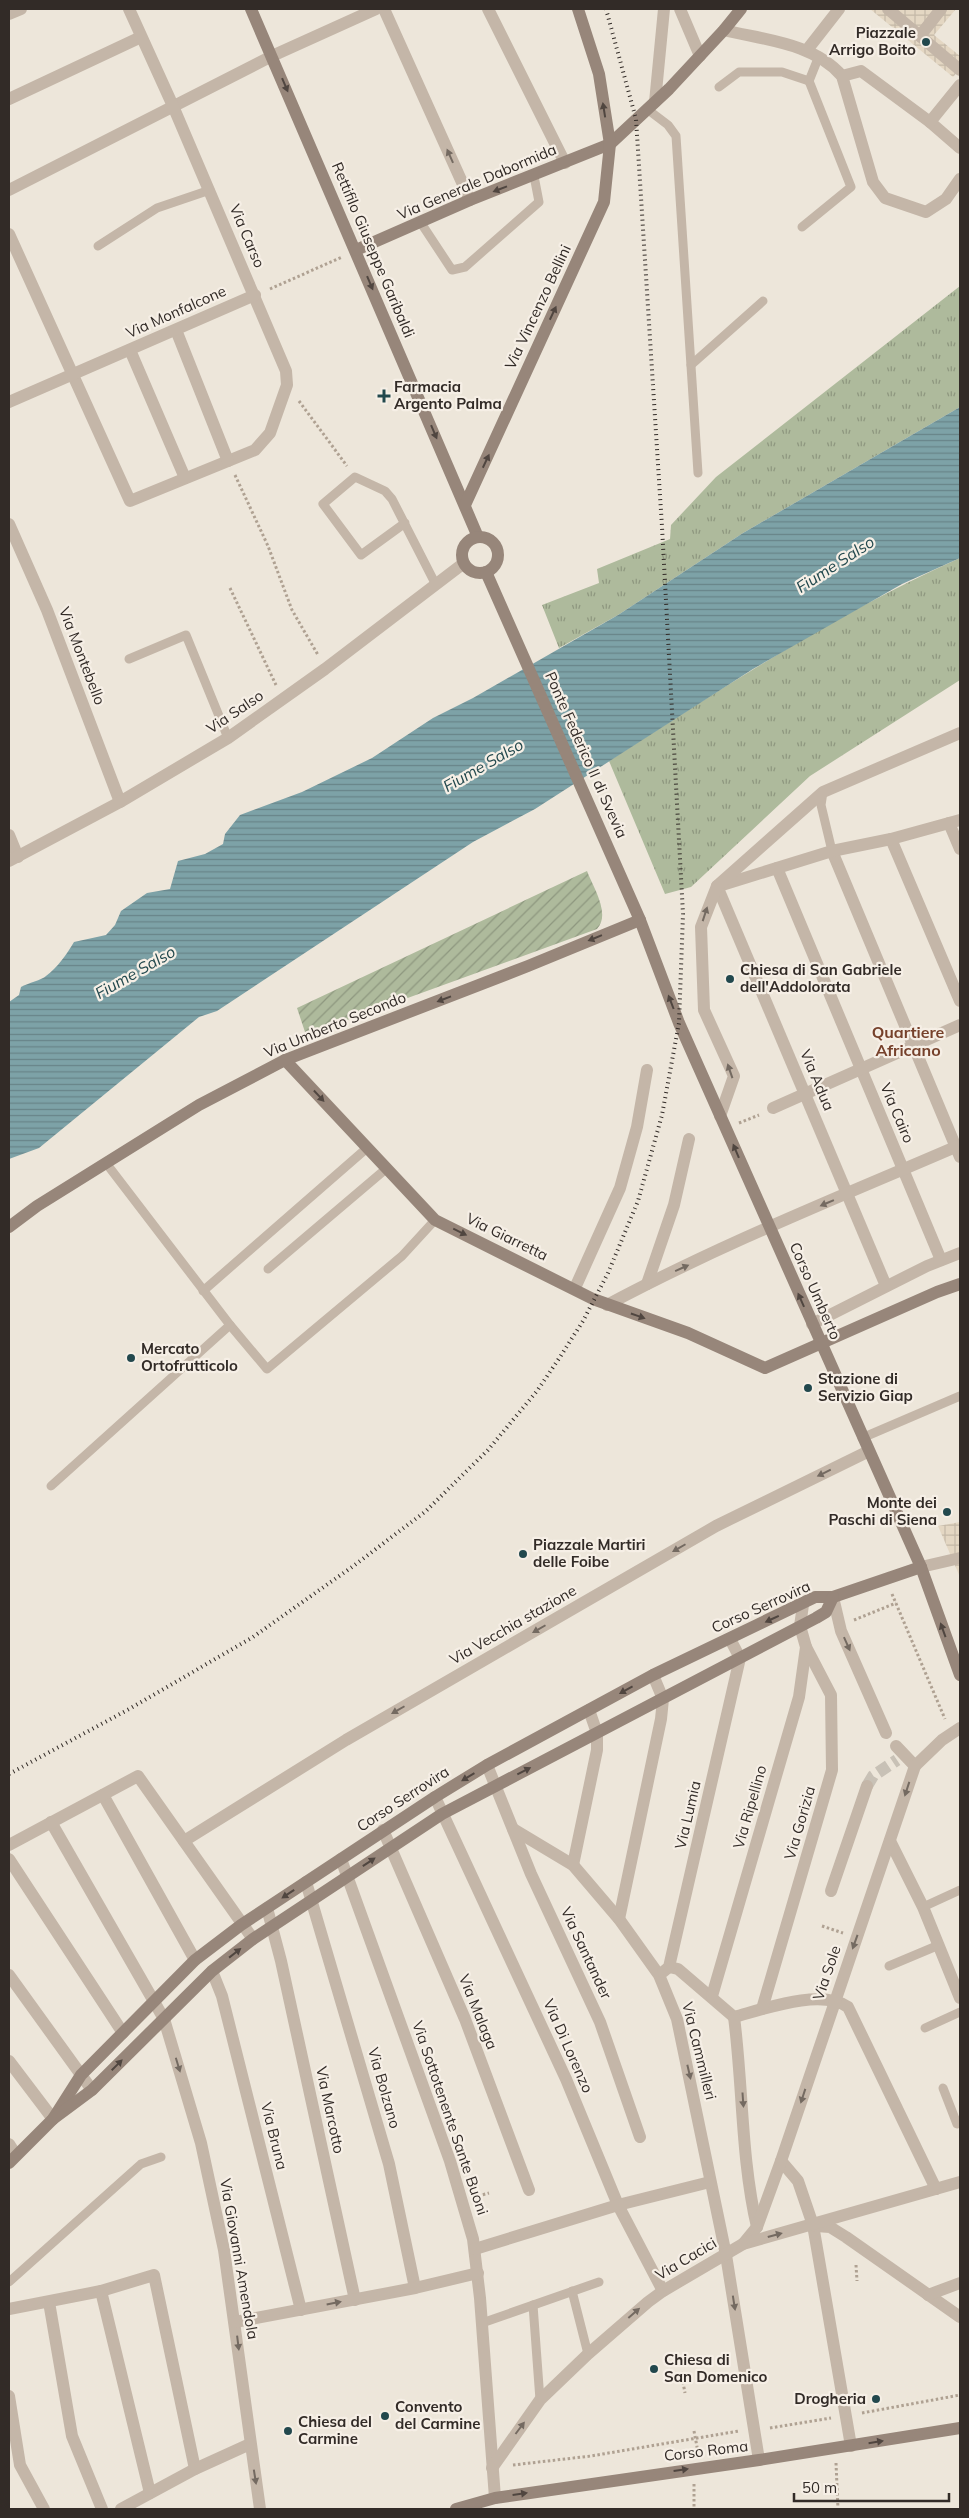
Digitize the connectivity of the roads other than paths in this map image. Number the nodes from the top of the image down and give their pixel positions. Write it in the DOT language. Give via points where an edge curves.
graph roads {
  1 [pos="21,9"];
  2 [pos="129,9"];
  3 [pos="251,9"];
  4 [pos="376,9"];
  5 [pos="384,9"];
  6 [pos="488,9"];
  7 [pos="578,9"];
  8 [pos="664,9"];
  9 [pos="680,9"];
  10 [pos="740,9"];
  11 [pos="839,9"];
  12 [pos="888,9"];
  13 [pos="941,9"];
  14 [pos="9,14"];
  15 [pos="724,30"];
  16 [pos="920,36"];
  17 [pos="141,37"];
  18 [pos="807,50"];
  19 [pos="272,56"];
  20 [pos="700,56"];
  21 [pos="819,56"];
  22 [pos="960,70"];
  23 [pos="842,76"];
  24 [pos="809,81"];
  25 [pos="960,85"];
  26 [pos="719,87"];
  27 [pos="9,99"];
  28 [pos="174,106"];
  29 [pos="651,106"];
  30 [pos="930,122"];
  31 [pos="610,144"];
  32 [pos="960,148"];
  33 [pos="565,163"];
  34 [pos="534,176"];
  35 [pos="960,178"];
  36 [pos="9,190"];
  37 [pos="210,190"];
  38 [pos="470,200"];
  39 [pos="421,223"];
  40 [pos="802,227"];
  41 [pos="9,234"];
  42 [pos="98,246"];
  43 [pos="356,250"];
  44 [pos="255,295"];
  45 [pos="763,302"];
  46 [pos="176,330"];
  47 [pos="130,350"];
  48 [pos="691,365"];
  49 [pos="73,375"];
  50 [pos="9,402"];
  51 [pos="228,461"];
  52 [pos="698,473"];
  53 [pos="185,478"];
  54 [pos="465,505"];
  55 [pos="405,522"];
  56 [pos="9,524"];
  57 [pos="478,537"];
  58 [pos="464,563"];
  59 [pos="486,572"];
  60 [pos="436,585"];
  61 [pos="129,659"];
  62 [pos="960,733"];
  63 [pos="228,738"];
  64 [pos="823,792"];
  65 [pos="120,802"];
  66 [pos="955,821"];
  67 [pos="9,835"];
  68 [pos="891,839"];
  69 [pos="960,849"];
  70 [pos="832,851"];
  71 [pos="13,859"];
  72 [pos="777,868"];
  73 [pos="717,886"];
  74 [pos="640,920"];
  75 [pos="960,1001"];
  76 [pos="960,1025"];
  77 [pos="914,1046"];
  78 [pos="285,1060"];
  79 [pos="647,1070"];
  80 [pos="861,1070"];
  81 [pos="806,1095"];
  82 [pos="773,1108"];
  83 [pos="720,1116"];
  84 [pos="689,1139"];
  85 [pos="367,1148"];
  86 [pos="959,1150"];
  87 [pos="106,1163"];
  88 [pos="387,1168"];
  89 [pos="904,1170"];
  90 [pos="848,1194"];
  91 [pos="435,1220"];
  92 [pos="9,1227"];
  93 [pos="769,1228"];
  94 [pos="960,1252"];
  95 [pos="941,1260"];
  96 [pos="268,1269"];
  97 [pos="647,1284"];
  98 [pos="960,1284"];
  99 [pos="886,1286"];
  100 [pos="575,1288"];
  101 [pos="203,1291"];
  102 [pos="607,1305"];
  103 [pos="812,1324"];
  104 [pos="230,1325"];
  105 [pos="821,1345"];
  106 [pos="960,1396"];
  107 [pos="862,1438"];
  108 [pos="867,1452"];
  109 [pos="51,1486"];
  110 [pos="960,1558"];
  111 [pos="921,1567"];
  112 [pos="833,1597"];
  113 [pos="803,1605"];
  114 [pos="800,1626"];
  115 [pos="730,1639"];
  116 [pos="806,1647"];
  117 [pos="740,1658"];
  118 [pos="654,1675"];
  119 [pos="960,1675"];
  120 [pos="663,1698"];
  121 [pos="589,1710"];
  122 [pos="960,1728"];
  123 [pos="886,1733"];
  124 [pos="597,1734"];
  125 [pos="899,1753"];
  126 [pos="487,1765"];
  127 [pos="914,1766"];
  128 [pos="496,1786"];
  129 [pos="867,1786"];
  130 [pos="104,1795"];
  131 [pos="435,1797"];
  132 [pos="442,1814"];
  133 [pos="51,1822"];
  134 [pos="512,1829"];
  135 [pos="383,1830"];
  136 [pos="890,1841"];
  137 [pos="184,1842"];
  138 [pos="9,1845"];
  139 [pos="390,1848"];
  140 [pos="9,1859"];
  141 [pos="340,1859"];
  142 [pos="573,1865"];
  143 [pos="347,1877"];
  144 [pos="306,1882"];
  145 [pos="960,1890"];
  146 [pos="831,1891"];
  147 [pos="311,1901"];
  148 [pos="267,1908"];
  149 [pos="923,1908"];
  150 [pos="619,1919"];
  151 [pos="242,1924"];
  152 [pos="271,1927"];
  153 [pos="253,1939"];
  154 [pos="939,1945"];
  155 [pos="195,1960"];
  156 [pos="889,1966"];
  157 [pos="669,1967"];
  158 [pos="212,1971"];
  159 [pos="9,1975"];
  160 [pos="659,1975"];
  161 [pos="712,1996"];
  162 [pos="960,1998"];
  163 [pos="834,2000"];
  164 [pos="154,2002"];
  165 [pos="762,2009"];
  166 [pos="960,2012"];
  167 [pos="734,2017"];
  168 [pos="164,2018"];
  169 [pos="925,2028"];
  170 [pos="123,2033"];
  171 [pos="9,2061"];
  172 [pos="81,2075"];
  173 [pos="944,2088"];
  174 [pos="92,2090"];
  175 [pos="956,2108"];
  176 [pos="53,2119"];
  177 [pos="957,2124"];
  178 [pos="640,2137"];
  179 [pos="9,2144"];
  180 [pos="161,2157"];
  181 [pos="13,2159"];
  182 [pos="781,2161"];
  183 [pos="710,2182"];
  184 [pos="960,2182"];
  185 [pos="936,2189"];
  186 [pos="529,2190"];
  187 [pos="618,2205"];
  188 [pos="813,2225"];
  189 [pos="757,2227"];
  190 [pos="743,2244"];
  191 [pos="474,2249"];
  192 [pos="726,2254"];
  193 [pos="478,2273"];
  194 [pos="9,2282"];
  195 [pos="599,2282"];
  196 [pos="960,2283"];
  197 [pos="415,2288"];
  198 [pos="101,2291"];
  199 [pos="572,2291"];
  200 [pos="663,2291"];
  201 [pos="928,2295"];
  202 [pos="355,2300"];
  203 [pos="49,2302"];
  204 [pos="533,2305"];
  205 [pos="9,2309"];
  206 [pos="301,2310"];
  207 [pos="960,2317"];
  208 [pos="235,2322"];
  209 [pos="482,2323"];
  210 [pos="588,2354"];
  211 [pos="9,2396"];
  212 [pos="540,2400"];
  213 [pos="960,2428"];
  214 [pos="250,2444"];
  215 [pos="851,2446"];
  216 [pos="759,2460"];
  217 [pos="492,2468"];
  218 [pos="195,2469"];
  219 [pos="150,2493"];
  220 [pos="495,2498"];
  221 [pos="259,2508"];
  222 [pos="44,2509"];
  223 [pos="102,2509"];
  224 [pos="121,2509"];
  225 [pos="456,2509"];
  1 -- 14 [label="street"];
  2 -- 17 [label="street, Via Carso"];
  3 -- 19 [label="main road, Rettifilo Giuseppe Garibaldi"];
  4 -- 19 [label="street"];
  38 -- 5 [label="street, one-way"];
  6 -- 33 [label="street"];
  31 -- 7 [label="main road, Via Vincenzo Bellini, one-way" via="599,74"];
  8 -- 29 [label="street"];
  9 -- 20 [label="street"];
  10 -- 15 [label="main road"];
  11 -- 18 [label="street"];
  12 -- 16 [label="street"];
  13 -- 16 [label="street"];
  15 -- 18 [label="street"];
  15 -- 20 [label="main road"];
  16 -- 22 [label="street"];
  17 -- 27 [label="street"];
  17 -- 28 [label="street, Via Carso"];
  18 -- 21 [label="street"];
  19 -- 28 [label="street"];
  19 -- 43 [label="main road, Rettifilo Giuseppe Garibaldi, one-way"];
  20 -- 29 [label="main road"];
  21 -- 23 [label="street"];
  21 -- 24 [label="lane"];
  23 -- 30 [label="street" via="861,71"];
  23 -- 35 [label="street" via="873,182 885,198 926,212 946,199"];
  24 -- 26 [label="lane" via="782,72 740,72"];
  24 -- 40 [label="lane" via="851,187"];
  25 -- 30 [label="street"];
  28 -- 36 [label="street"];
  28 -- 37 [label="street, Via Carso"];
  29 -- 31 [label="main road"];
  29 -- 48 [label="lane" via="676,136"];
  30 -- 32 [label="street"];
  31 -- 33 [label="main road, Via Generale Dabormida"];
  54 -- 31 [label="main road, Via Vincenzo Bellini, one-way" via="604,202"];
  33 -- 34 [label="main road, Via Generale Dabormida"];
  34 -- 38 [label="main road, Via Generale Dabormida, one-way"];
  34 -- 39 [label="lane" via="539,202 466,268 452,270"];
  37 -- 42 [label="lane" via="158,208"];
  37 -- 44 [label="street, Via Carso"];
  38 -- 39 [label="main road, Via Generale Dabormida"];
  39 -- 43 [label="main road, Via Generale Dabormida"];
  41 -- 49 [label="street"];
  43 -- 54 [label="main road, Rettifilo Giuseppe Garibaldi, one-way"];
  44 -- 46 [label="street, Via Monfalcone"];
  44 -- 51 [label="street, Via Carso" via="286,371 287,385 270,433 255,450"];
  45 -- 48 [label="lane"];
  46 -- 47 [label="street, Via Monfalcone"];
  46 -- 51 [label="street"];
  47 -- 49 [label="street, Via Monfalcone"];
  47 -- 53 [label="street"];
  48 -- 52 [label="lane"];
  49 -- 50 [label="street, Via Monfalcone"];
  49 -- 53 [label="street" via="130,501"];
  51 -- 53 [label="street"];
  54 -- 57 [label="main road, Rettifilo Giuseppe Garibaldi"];
  55 -- 55 [label="lane" via="361,555 323,504 355,476 385,491"];
  55 -- 60 [label="lane"];
  56 -- 65 [label="street, Via Montebello" via="47,610"];
  57 -- 58 [label="main road" via="464,547"];
  57 -- 59 [label="main road" via="486,538 497,550 493,567"];
  58 -- 59 [label="main road" via="470,570"];
  58 -- 60 [label="street, Via Salso"];
  59 -- 74 [label="main road, Ponte Federico II di Svevia"];
  60 -- 63 [label="street, Via Salso"];
  61 -- 63 [label="lane" via="186,635"];
  62 -- 64 [label="street"];
  63 -- 65 [label="street, Via Salso"];
  64 -- 70 [label="lane" via="820,805"];
  64 -- 73 [label="street"];
  65 -- 71 [label="street, Via Salso"];
  66 -- 68 [label="street"];
  66 -- 69 [label="street"];
  67 -- 71 [label="street"];
  68 -- 70 [label="street"];
  68 -- 75 [label="street"];
  70 -- 72 [label="street"];
  70 -- 77 [label="street"];
  72 -- 73 [label="street"];
  72 -- 80 [label="street, Via Cairo"];
  73 -- 81 [label="street, Via Adua"];
  83 -- 73 [label="street, one-way" via="734,1076 704,1010 702,927"];
  74 -- 78 [label="main road, Via Umberto Secondo, one-way"];
  83 -- 74 [label="main road, Corso Umberto, one-way" via="679,1023"];
  76 -- 77 [label="street"];
  77 -- 80 [label="street"];
  77 -- 86 [label="street"];
  78 -- 85 [label="main road, Via Giarretta, one-way"];
  78 -- 87 [label="main road, Via Umberto Secondo" via="199,1105"];
  79 -- 100 [label="street" via="638,1127 620,1188"];
  80 -- 81 [label="street"];
  80 -- 89 [label="street, Via Cairo"];
  81 -- 82 [label="street"];
  81 -- 90 [label="street, Via Adua"];
  93 -- 83 [label="main road, Corso Umberto, one-way"];
  84 -- 97 [label="street" via="674,1205"];
  85 -- 88 [label="main road, Via Giarretta"];
  85 -- 101 [label="lane"];
  86 -- 89 [label="street"];
  87 -- 92 [label="main road, Via Umberto Secondo" via="36,1206"];
  87 -- 101 [label="lane"];
  88 -- 91 [label="main road, Via Giarretta"];
  88 -- 96 [label="lane"];
  89 -- 90 [label="street"];
  89 -- 95 [label="street, Via Cairo"];
  90 -- 93 [label="street, one-way"];
  90 -- 99 [label="street, Via Adua"];
  91 -- 100 [label="main road, Via Giarretta, one-way"];
  91 -- 104 [label="lane" via="402,1256 267,1369"];
  97 -- 93 [label="street, one-way"];
  103 -- 93 [label="main road, Corso Umberto, one-way"];
  94 -- 95 [label="street"];
  95 -- 99 [label="street"];
  97 -- 102 [label="street"];
  98 -- 105 [label="main road"];
  99 -- 103 [label="street"];
  100 -- 102 [label="main road, Via Giarretta"];
  101 -- 104 [label="lane"];
  102 -- 105 [label="main road, Via Giarretta, one-way" via="688,1333 765,1368"];
  103 -- 105 [label="main road, Corso Umberto"];
  104 -- 109 [label="lane"];
  105 -- 107 [label="main road, Corso Umberto"];
  106 -- 107 [label="lane"];
  107 -- 108 [label="main road, Corso Umberto"];
  108 -- 111 [label="main road, Corso Umberto"];
  108 -- 137 [label="street, Via Vecchia stazione, one-way" via="707,1531 346,1740"];
  110 -- 111 [label="street"];
  111 -- 112 [label="main road, Corso Serrovira"];
  119 -- 111 [label="main road, Corso Umberto, one-way"];
  112 -- 113 [label="main road, Corso Serrovira" via="815,1598"];
  112 -- 114 [label="main road, Corso Serrovira" via="826,1612"];
  112 -- 123 [label="street, one-way" via="840,1626"];
  113 -- 114 [label="street"];
  113 -- 115 [label="main road, Corso Serrovira, one-way"];
  114 -- 116 [label="street, Via Ripellino"];
  114 -- 117 [label="main road, Corso Serrovira"];
  115 -- 117 [label="street"];
  115 -- 118 [label="main road, Corso Serrovira"];
  116 -- 161 [label="street, Via Ripellino" via="799,1697"];
  116 -- 165 [label="street, Via Gorizia" via="831,1695 832,1770"];
  117 -- 120 [label="main road, Corso Serrovira"];
  117 -- 157 [label="street, Via Lumia"];
  118 -- 120 [label="street"];
  118 -- 121 [label="main road, Corso Serrovira, one-way"];
  120 -- 124 [label="main road, Corso Serrovira"];
  120 -- 150 [label="street"];
  121 -- 124 [label="street"];
  121 -- 126 [label="main road, Corso Serrovira"];
  122 -- 127 [label="street, Via Sole"];
  128 -- 124 [label="main road, Corso Serrovira, one-way"];
  124 -- 142 [label="street" via="597,1750"];
  125 -- 127 [label="street"];
  126 -- 128 [label="street, Via Santander"];
  126 -- 131 [label="main road, Corso Serrovira, one-way"];
  127 -- 136 [label="street, Via Sole, one-way"];
  128 -- 132 [label="main road, Corso Serrovira"];
  128 -- 134 [label="street, Via Santander"];
  129 -- 146 [label="street"];
  130 -- 133 [label="street"];
  130 -- 137 [label="street" via="138,1776"];
  130 -- 155 [label="street"];
  131 -- 132 [label="street, Via Di Lorenzo"];
  131 -- 135 [label="main road, Corso Serrovira"];
  132 -- 139 [label="main road, Corso Serrovira"];
  132 -- 187 [label="street, Via Di Lorenzo" via="566,2079"];
  133 -- 138 [label="street"];
  133 -- 164 [label="street, Via Giovanni Amendola"];
  134 -- 142 [label="street, Via Cammilleri"];
  134 -- 178 [label="street, Via Santander" via="600,2022"];
  135 -- 139 [label="street, Via Malaga"];
  135 -- 141 [label="main road, Corso Serrovira"];
  136 -- 149 [label="street"];
  136 -- 163 [label="street, Via Sole, one-way"];
  137 -- 151 [label="street"];
  143 -- 139 [label="main road, Corso Serrovira, one-way"];
  139 -- 186 [label="street, Via Malaga" via="465,2019"];
  140 -- 170 [label="street"];
  141 -- 143 [label="street, Via Sottotenente Sante Buoni"];
  141 -- 144 [label="main road, Corso Serrovira"];
  142 -- 150 [label="street, Via Cammilleri"];
  143 -- 147 [label="main road, Corso Serrovira"];
  143 -- 191 [label="street, Via Sottotenente Sante Buoni" via="450,2161"];
  144 -- 147 [label="street, Via Bolzano"];
  144 -- 148 [label="main road, Corso Serrovira, one-way"];
  145 -- 149 [label="lane"];
  147 -- 152 [label="main road, Corso Serrovira"];
  147 -- 197 [label="street, Via Bolzano" via="389,2164"];
  148 -- 151 [label="main road, Corso Serrovira"];
  148 -- 152 [label="street, Via Marcotto"];
  149 -- 154 [label="street"];
  150 -- 160 [label="street, Via Cammilleri"];
  151 -- 153 [label="street"];
  151 -- 155 [label="main road, Corso Serrovira"];
  152 -- 153 [label="main road, Corso Serrovira"];
  152 -- 202 [label="street, Via Marcotto" via="281,1960"];
  158 -- 153 [label="main road, Corso Serrovira, one-way"];
  154 -- 156 [label="lane"];
  154 -- 162 [label="street"];
  155 -- 164 [label="main road, Corso Serrovira"];
  157 -- 160 [label="street"];
  157 -- 161 [label="street" via="678,1969"];
  158 -- 168 [label="main road, Corso Serrovira"];
  158 -- 206 [label="street, Via Bruna" via="222,1996"];
  159 -- 172 [label="street"];
  160 -- 183 [label="street, Via Cammilleri, one-way" via="677,2020"];
  161 -- 167 [label="street"];
  163 -- 165 [label="street" via="810,1999"];
  163 -- 182 [label="street, Via Sole, one-way"];
  163 -- 185 [label="street" via="848,2007"];
  164 -- 168 [label="street, Via Giovanni Amendola"];
  164 -- 170 [label="main road, Corso Serrovira"];
  165 -- 167 [label="street"];
  166 -- 169 [label="lane"];
  167 -- 189 [label="street, one-way" via="750,2197"];
  174 -- 168 [label="main road, Corso Serrovira, one-way"];
  168 -- 208 [label="street, Via Giovanni Amendola, one-way" via="201,2143 224,2250"];
  170 -- 172 [label="main road, Corso Serrovira"];
  171 -- 176 [label="street"];
  172 -- 174 [label="street"];
  172 -- 176 [label="main road, Corso Serrovira"];
  173 -- 175 [label="lane"];
  174 -- 176 [label="main road, Corso Serrovira"];
  175 -- 177 [label="lane"];
  176 -- 181 [label="main road, Corso Serrovira"];
  179 -- 181 [label="street"];
  180 -- 194 [label="lane" via="141,2164"];
  182 -- 188 [label="street" via="798,2181"];
  182 -- 189 [label="street, Via Sole"];
  183 -- 187 [label="street"];
  183 -- 192 [label="street, Via Cammilleri"];
  184 -- 185 [label="street, Via Cacici"];
  185 -- 188 [label="street, Via Cacici"];
  187 -- 191 [label="street"];
  187 -- 200 [label="street, Via Di Lorenzo"];
  190 -- 188 [label="street, Via Cacici, one-way"];
  188 -- 201 [label="street" via="838,2232"];
  188 -- 215 [label="street"];
  189 -- 190 [label="street, Via Sole"];
  190 -- 192 [label="street, Via Cacici"];
  191 -- 193 [label="street, Via Sottotenente Sante Buoni"];
  192 -- 200 [label="street, Via Cacici"];
  192 -- 216 [label="street, Via Cammilleri, one-way"];
  193 -- 197 [label="street"];
  193 -- 209 [label="street, Via Sottotenente Sante Buoni"];
  195 -- 199 [label="lane"];
  196 -- 201 [label="street"];
  197 -- 202 [label="street"];
  198 -- 203 [label="street"];
  198 -- 218 [label="street" via="154,2275"];
  198 -- 219 [label="street"];
  199 -- 204 [label="lane"];
  199 -- 210 [label="lane"];
  210 -- 200 [label="street, Via Cacici, one-way"];
  201 -- 207 [label="street"];
  206 -- 202 [label="street, one-way"];
  203 -- 205 [label="street"];
  203 -- 223 [label="street" via="72,2436"];
  204 -- 209 [label="lane"];
  204 -- 212 [label="lane"];
  206 -- 208 [label="street"];
  208 -- 214 [label="street, Via Giovanni Amendola, one-way"];
  209 -- 217 [label="street, Via Sottotenente Sante Buoni"];
  210 -- 212 [label="street, Via Cacici"];
  211 -- 222 [label="street" via="20,2465"];
  217 -- 212 [label="street, Via Cacici, one-way"];
  215 -- 213 [label="main road, Corso Roma, one-way"];
  214 -- 218 [label="street"];
  214 -- 221 [label="street, Via Giovanni Amendola, one-way"];
  215 -- 216 [label="main road, Corso Roma"];
  220 -- 216 [label="main road, Corso Roma, one-way"];
  217 -- 220 [label="street, Via Sottotenente Sante Buoni"];
  218 -- 219 [label="street"];
  219 -- 224 [label="street"];
  220 -- 225 [label="main road, Corso Roma"];
}
